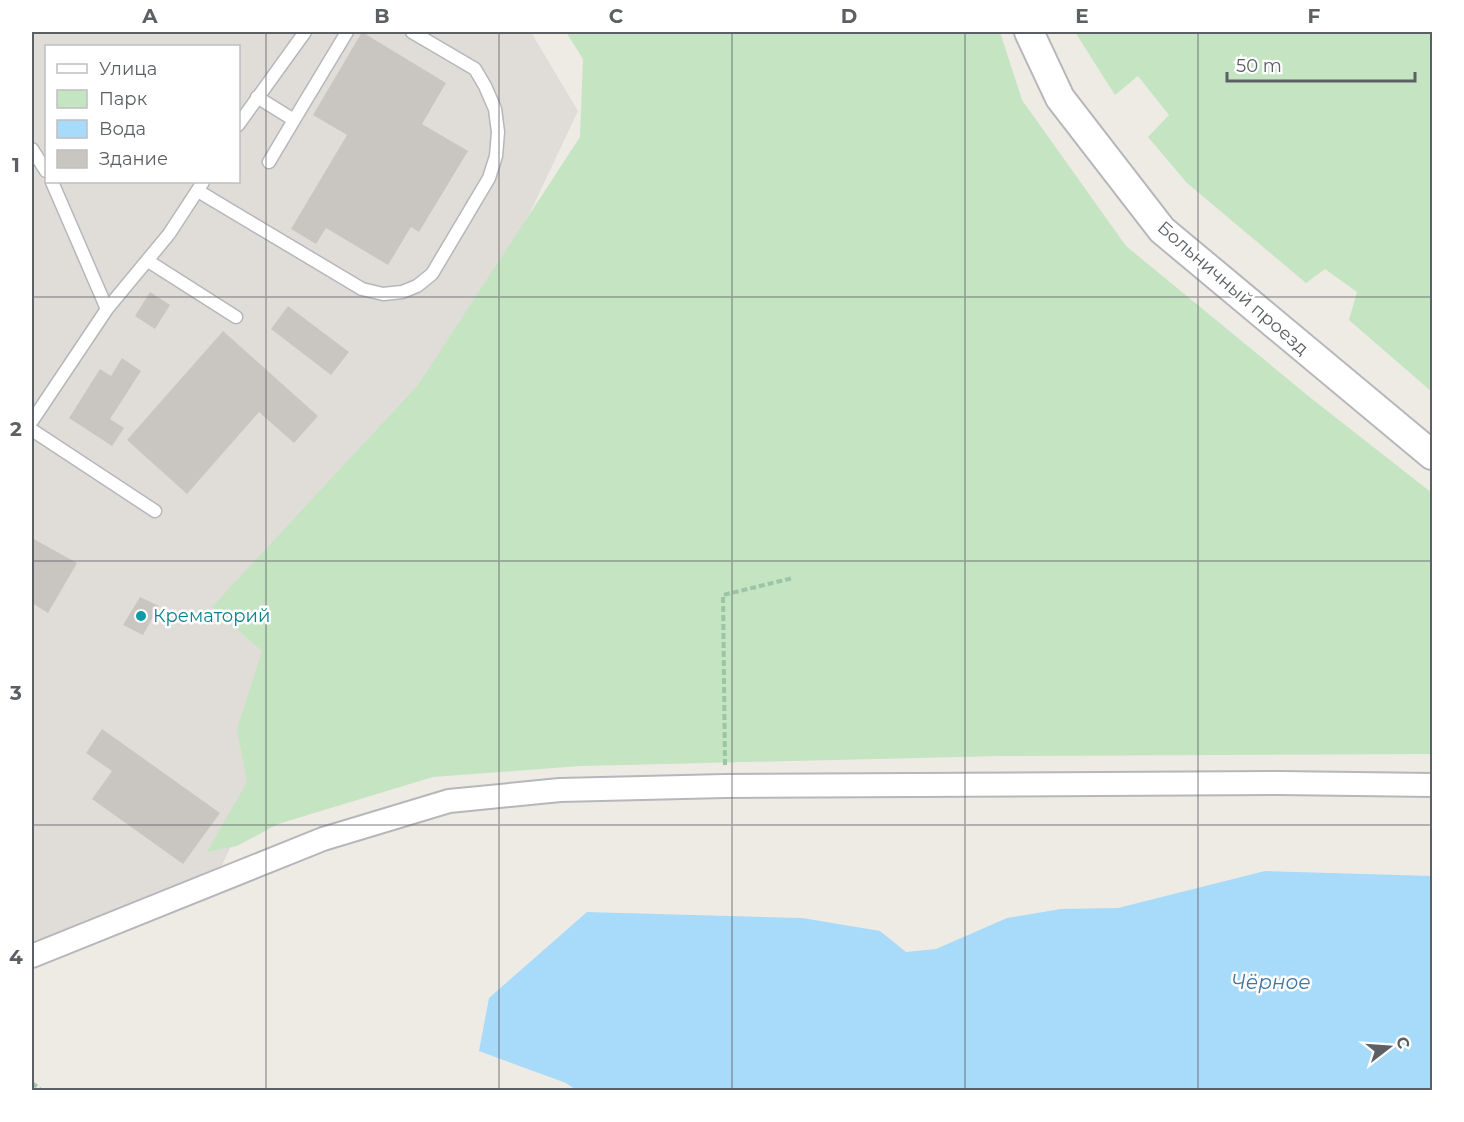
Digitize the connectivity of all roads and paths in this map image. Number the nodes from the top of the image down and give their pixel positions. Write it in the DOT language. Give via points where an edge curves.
graph roads {
  1 [pos="305,32"];
  2 [pos="347,32"];
  3 [pos="412,32"];
  4 [pos="1029,32"];
  5 [pos="257,97"];
  6 [pos="294,120"];
  7 [pos="240,122"];
  8 [pos="32,149"];
  9 [pos="269,162"];
  10 [pos="45,169"];
  11 [pos="52,183"];
  12 [pos="201,186"];
  13 [pos="148,261"];
  14 [pos="107,309"];
  15 [pos="236,316"];
  16 [pos="32,421"];
  17 [pos="32,430"];
  18 [pos="1432,455"];
  19 [pos="155,511"];
  20 [pos="793,578"];
  21 [pos="1432,785"];
  22 [pos="725,786"];
  23 [pos="32,956"];
  24 [pos="32,1083"];
  25 [pos="41,1090"];
  1 -- 5 [label="lane"];
  2 -- 6 [label="lane"];
  3 -- 12 [label="lane" via="475,69 495,109 498,132 489,178 432,274 417,286 382,294 362,289"];
  4 -- 18 [label="street, Больничный проезд" via="1060,98 1162,230"];
  5 -- 6 [label="lane"];
  5 -- 7 [label="lane"];
  6 -- 9 [label="lane"];
  8 -- 10 [label="lane"];
  11 -- 14 [label="lane"];
  12 -- 13 [label="lane"];
  13 -- 14 [label="lane"];
  13 -- 15 [label="lane"];
  14 -- 16 [label="lane"];
  17 -- 19 [label="lane"];
  20 -- 22 [label="path" via="723,595"];
  21 -- 22 [label="street"];
  22 -- 23 [label="street" via="560,790 449,801 323,839"];
  24 -- 25 [label="path"];
}
